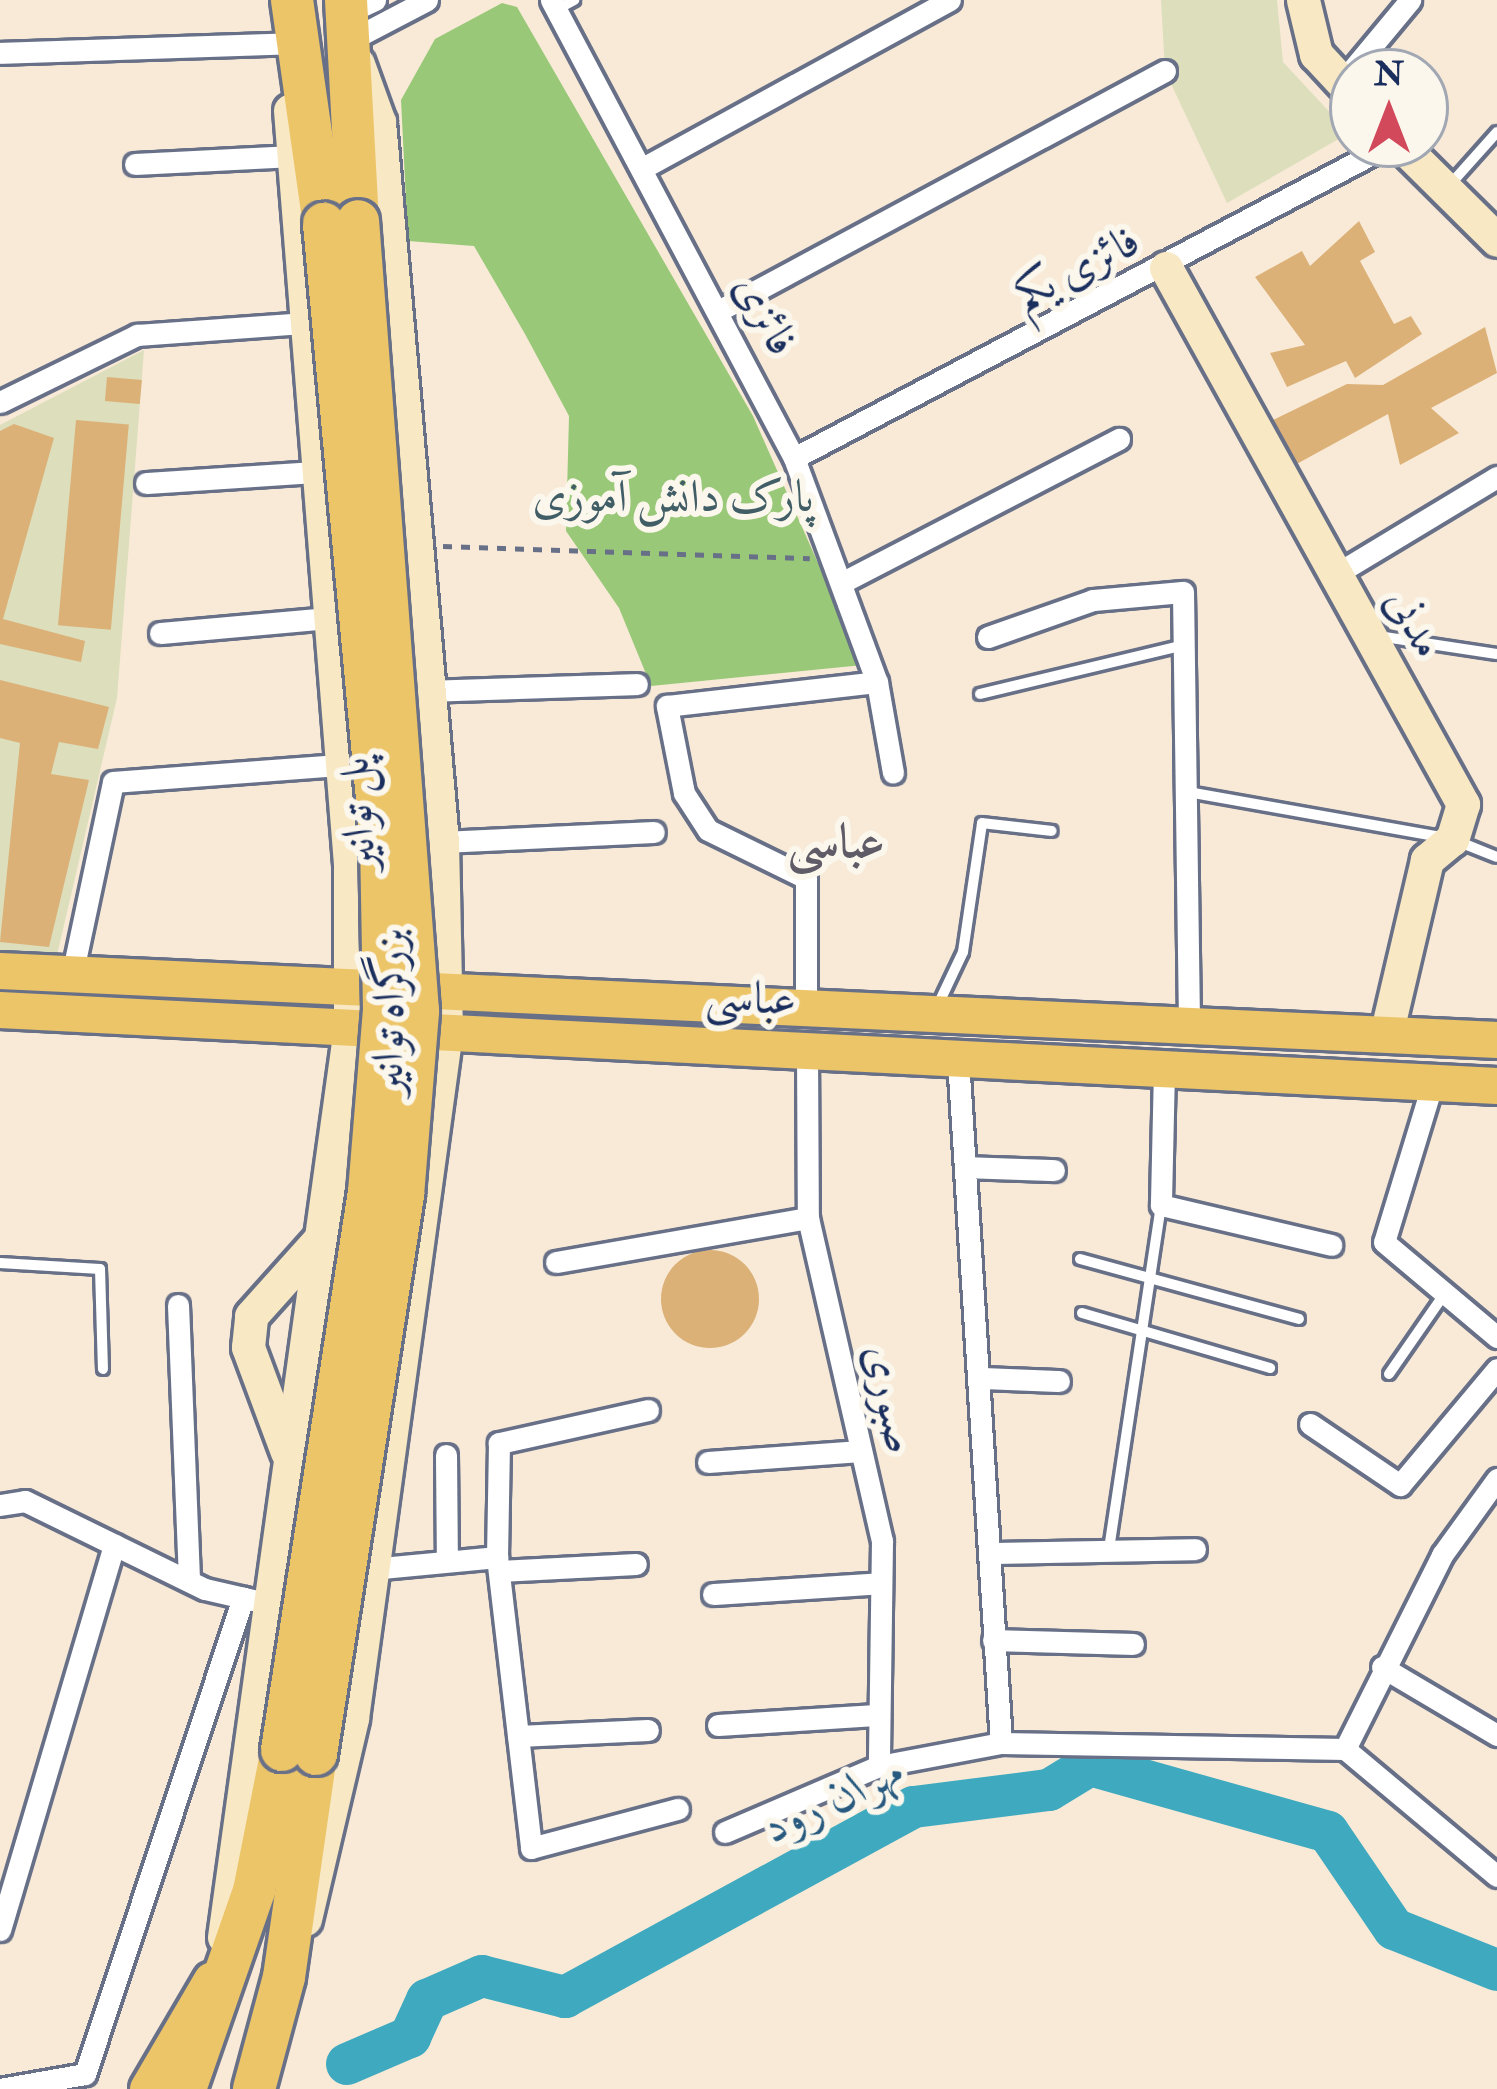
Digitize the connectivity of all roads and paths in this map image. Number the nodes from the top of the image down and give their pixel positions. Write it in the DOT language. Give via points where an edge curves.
graph roads {
  1 [pos="292,0"];
  2 [pos="427,0"];
  3 [pos="950,0"];
  4 [pos="1303,0"];
  5 [pos="1411,0"];
  6 [pos="560,3"];
  7 [pos="354,13"];
  8 [pos="296,43"];
  9 [pos="1376,48"];
  10 [pos="0,53"];
  11 [pos="1329,68"];
  12 [pos="1165,71"];
  13 [pos="1497,132"];
  14 [pos="293,156"];
  15 [pos="135,164"];
  16 [pos="1351,168"];
  17 [pos="1423,168"];
  18 [pos="641,170"];
  19 [pos="1446,189"];
  20 [pos="341,222"];
  21 [pos="1497,240"];
  22 [pos="1166,268"];
  23 [pos="720,310"];
  24 [pos="303,323"];
  25 [pos="0,402"];
  26 [pos="1119,440"];
  27 [pos="794,458"];
  28 [pos="316,472"];
  29 [pos="1497,477"];
  30 [pos="146,483"];
  31 [pos="415,545"];
  32 [pos="833,558"];
  33 [pos="1336,574"];
  34 [pos="843,582"];
  35 [pos="328,618"];
  36 [pos="160,633"];
  37 [pos="1369,635"];
  38 [pos="988,638"];
  39 [pos="1187,644"];
  40 [pos="1497,654"];
  41 [pos="878,682"];
  42 [pos="637,684"];
  43 [pos="428,691"];
  44 [pos="980,694"];
  45 [pos="341,765"];
  46 [pos="892,773"];
  47 [pos="1188,792"];
  48 [pos="1052,831"];
  49 [pos="654,832"];
  50 [pos="1452,839"];
  51 [pos="442,853"];
  52 [pos="1497,857"];
  53 [pos="350,864"];
  54 [pos="0,971"];
  55 [pos="72,975"];
  56 [pos="351,988"];
  57 [pos="446,992"];
  58 [pos="0,1010"];
  59 [pos="806,1010"];
  60 [pos="933,1016"];
  61 [pos="1203,1027"];
  62 [pos="350,1028"];
  63 [pos="446,1032"];
  64 [pos="1386,1035"];
  65 [pos="1497,1040"];
  66 [pos="807,1050"];
  67 [pos="958,1058"];
  68 [pos="1163,1069"];
  69 [pos="1215,1072"];
  70 [pos="1433,1082"];
  71 [pos="1497,1086"];
  72 [pos="339,1147"];
  73 [pos="436,1158"];
  74 [pos="965,1167"];
  75 [pos="1054,1170"];
  76 [pos="1161,1205"];
  77 [pos="808,1218"];
  78 [pos="322,1238"];
  79 [pos="1330,1245"];
  80 [pos="1080,1259"];
  81 [pos="556,1262"];
  82 [pos="0,1263"];
  83 [pos="1149,1274"];
  84 [pos="1447,1290"];
  85 [pos="178,1306"];
  86 [pos="1082,1313"];
  87 [pos="1299,1319"];
  88 [pos="1139,1327"];
  89 [pos="1497,1337"];
  90 [pos="1270,1368"];
  91 [pos="103,1369"];
  92 [pos="1497,1369"];
  93 [pos="1389,1374"];
  94 [pos="981,1378"];
  95 [pos="1059,1381"];
  96 [pos="648,1410"];
  97 [pos="1310,1424"];
  98 [pos="861,1451"];
  99 [pos="446,1455"];
  100 [pos="290,1462"];
  101 [pos="708,1462"];
  102 [pos="1497,1479"];
  103 [pos="0,1505"];
  104 [pos="114,1545"];
  105 [pos="1109,1549"];
  106 [pos="1195,1549"];
  107 [pos="991,1553"];
  108 [pos="447,1561"];
  109 [pos="498,1564"];
  110 [pos="636,1564"];
  111 [pos="370,1569"];
  112 [pos="189,1581"];
  113 [pos="881,1583"];
  114 [pos="713,1594"];
  115 [pos="255,1600"];
  116 [pos="993,1640"];
  117 [pos="1133,1644"];
  118 [pos="1382,1667"];
  119 [pos="875,1715"];
  120 [pos="718,1725"];
  121 [pos="647,1730"];
  122 [pos="1497,1735"];
  123 [pos="518,1736"];
  124 [pos="1000,1743"];
  125 [pos="1345,1748"];
  126 [pos="299,1752"];
  127 [pos="879,1766"];
  128 [pos="677,1809"];
  129 [pos="725,1832"];
  130 [pos="1497,1876"];
  131 [pos="0,1930"];
  132 [pos="220,1967"];
  133 [pos="284,1978"];
  134 [pos="0,2089"];
  135 [pos="148,2089"];
  136 [pos="184,2089"];
  137 [pos="254,2089"];
  1 -- 8 [label="highway, بزرگراه توانیر"];
  2 -- 7 [label="street"];
  3 -- 18 [label="street"];
  4 -- 11 [label="street" via="1316,54"];
  5 -- 9 [label="street"];
  6 -- 18 [label="street, فائزی"];
  7 -- 20 [label="highway"];
  7 -- 31 [label="street, بزرگراه توانیر" via="379,122"];
  8 -- 10 [label="street"];
  8 -- 14 [label="street, بزرگراه توانیر"];
  8 -- 20 [label="highway, بزرگراه توانیر"];
  12 -- 23 [label="street"];
  13 -- 19 [label="lane"];
  14 -- 15 [label="street"];
  14 -- 24 [label="street, بزرگراه توانیر"];
  16 -- 22 [label="street, فائزی یکم"];
  17 -- 19 [label="street"];
  18 -- 23 [label="street, فائزی"];
  19 -- 21 [label="street"];
  20 -- 126 [label="highway, پل توانیر, bridge" via="384,1010"];
  22 -- 27 [label="street, فائزی یکم"];
  22 -- 33 [label="street, مدنی"];
  23 -- 27 [label="street, فائزی"];
  24 -- 25 [label="street" via="137,335"];
  24 -- 28 [label="street, بزرگراه توانیر"];
  26 -- 34 [label="street"];
  27 -- 32 [label="street, فائزی"];
  28 -- 30 [label="street"];
  28 -- 35 [label="street, بزرگراه توانیر"];
  29 -- 33 [label="street"];
  31 -- 32 [label="path"];
  31 -- 43 [label="street, بزرگراه توانیر"];
  32 -- 34 [label="street, فائزی"];
  33 -- 37 [label="street, مدنی"];
  34 -- 41 [label="street, فائزی"];
  35 -- 36 [label="street"];
  35 -- 45 [label="street, بزرگراه توانیر"];
  37 -- 40 [label="lane"];
  37 -- 50 [label="street, مدنی" via="1463,804"];
  38 -- 39 [label="street" via="1093,600 1183,592"];
  39 -- 44 [label="lane"];
  39 -- 47 [label="street"];
  41 -- 46 [label="street, فائزی"];
  41 -- 59 [label="street" via="667,706 684,793 709,830 806,878"];
  42 -- 43 [label="street"];
  43 -- 51 [label="street, بزرگراه توانیر"];
  45 -- 53 [label="street, بزرگراه توانیر"];
  45 -- 55 [label="street" via="113,782"];
  47 -- 50 [label="lane"];
  47 -- 61 [label="street"];
  48 -- 60 [label="lane" via="982,823 963,952"];
  49 -- 51 [label="street"];
  50 -- 52 [label="lane"];
  50 -- 64 [label="street" via="1426,860"];
  51 -- 53 [label="street" via="396,885"];
  51 -- 57 [label="street, بزرگراه توانیر"];
  53 -- 56 [label="street, بزرگراه توانیر"];
  54 -- 55 [label="main road, عباسى"];
  55 -- 56 [label="main road, عباسى"];
  56 -- 57 [label="main road, عباسى"];
  56 -- 62 [label="street, بزرگراه توانیر"];
  57 -- 59 [label="main road, عباسى"];
  57 -- 63 [label="street, بزرگراه توانیر"];
  58 -- 62 [label="main road, عباسى"];
  59 -- 60 [label="main road, عباسى"];
  60 -- 61 [label="main road, عباسى"];
  61 -- 64 [label="main road, عباسى"];
  61 -- 69 [label="main road"];
  62 -- 63 [label="main road, عباسى"];
  62 -- 72 [label="street, بزرگراه توانیر"];
  63 -- 66 [label="main road, عباسى"];
  63 -- 73 [label="street, بزرگراه توانیر"];
  64 -- 65 [label="main road, عباسى"];
  66 -- 67 [label="main road, عباسى"];
  66 -- 77 [label="street, صبوری"];
  67 -- 68 [label="main road, عباسى"];
  67 -- 74 [label="street"];
  68 -- 69 [label="main road, عباسى"];
  68 -- 76 [label="street"];
  69 -- 70 [label="main road, عباسى"];
  70 -- 71 [label="main road, عباسى"];
  70 -- 84 [label="street" via="1384,1242"];
  72 -- 73 [label="street" via="391,1133"];
  72 -- 78 [label="street, بزرگراه توانیر"];
  73 -- 111 [label="street, بزرگراه توانیر"];
  74 -- 75 [label="street"];
  74 -- 94 [label="street"];
  76 -- 79 [label="street"];
  76 -- 83 [label="lane"];
  77 -- 81 [label="street"];
  77 -- 98 [label="street, صبوری"];
  78 -- 100 [label="street, بزرگراه توانیر"];
  78 -- 100 [label="street" via="251,1316 248,1347"];
  80 -- 83 [label="lane"];
  82 -- 91 [label="lane" via="100,1270"];
  83 -- 87 [label="lane"];
  83 -- 88 [label="lane"];
  84 -- 89 [label="street"];
  84 -- 93 [label="lane"];
  85 -- 112 [label="street"];
  86 -- 88 [label="lane"];
  88 -- 90 [label="lane"];
  88 -- 105 [label="lane"];
  92 -- 97 [label="street" via="1400,1485"];
  94 -- 95 [label="street"];
  94 -- 107 [label="street"];
  96 -- 109 [label="street" via="499,1443"];
  98 -- 101 [label="street"];
  98 -- 113 [label="street, صبوری"];
  99 -- 108 [label="street"];
  100 -- 115 [label="street, بزرگراه توانیر"];
  102 -- 118 [label="street"];
  103 -- 104 [label="street" via="25,1501"];
  104 -- 112 [label="street"];
  104 -- 131 [label="street"];
  105 -- 106 [label="street"];
  105 -- 107 [label="street"];
  107 -- 116 [label="street"];
  108 -- 109 [label="street"];
  108 -- 111 [label="street"];
  109 -- 110 [label="street"];
  109 -- 123 [label="street"];
  111 -- 133 [label="street, بزرگراه توانیر" via="324,1866"];
  112 -- 115 [label="street"];
  113 -- 114 [label="street"];
  113 -- 119 [label="street, صبوری"];
  115 -- 132 [label="street, بزرگراه توانیر"];
  115 -- 134 [label="street" via="86,2074"];
  116 -- 117 [label="street"];
  116 -- 124 [label="street"];
  118 -- 122 [label="street"];
  118 -- 125 [label="street"];
  119 -- 120 [label="street"];
  119 -- 127 [label="street, صبوری"];
  121 -- 123 [label="street"];
  123 -- 128 [label="street" via="531,1847"];
  124 -- 125 [label="street"];
  124 -- 127 [label="street"];
  125 -- 130 [label="street"];
  126 -- 132 [label="highway, بزرگراه توانیر"];
  126 -- 133 [label="highway, بزرگراه توانیر"];
  127 -- 129 [label="street"];
  132 -- 135 [label="main road"];
  132 -- 136 [label="highway, بزرگراه توانیر"];
  133 -- 137 [label="highway, بزرگراه توانیر"];
}
